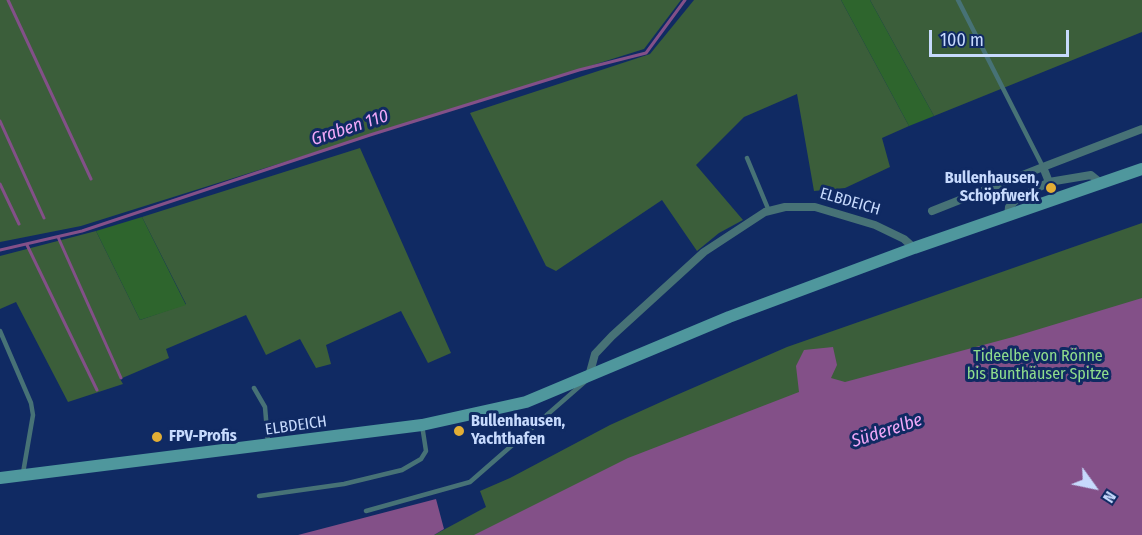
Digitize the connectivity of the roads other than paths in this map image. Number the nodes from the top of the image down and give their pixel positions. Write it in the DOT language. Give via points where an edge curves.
graph roads {
  1 [pos="958,0"];
  2 [pos="1142,129"];
  3 [pos="747,158"];
  4 [pos="1043,167"];
  5 [pos="1142,169"];
  6 [pos="1049,182"];
  7 [pos="1102,184"];
  8 [pos="769,211"];
  9 [pos="932,211"];
  10 [pos="1008,216"];
  11 [pos="914,248"];
  12 [pos="0,331"];
  13 [pos="589,376"];
  14 [pos="254,388"];
  15 [pos="422,425"];
  16 [pos="268,446"];
  17 [pos="23,475"];
  18 [pos="0,478"];
  19 [pos="259,496"];
  20 [pos="366,511"];
  1 -- 4 [label="lane"];
  2 -- 4 [label="street"];
  3 -- 8 [label="lane"];
  4 -- 6 [label="street"];
  4 -- 9 [label="street"];
  5 -- 7 [label="street, ELBDEICH"];
  6 -- 7 [label="street" via="1091,175"];
  6 -- 10 [label="street" via="1016,200 1009,207"];
  7 -- 10 [label="street, ELBDEICH"];
  8 -- 11 [label="street, ELBDEICH" via="815,207 875,225"];
  8 -- 13 [label="street, ELBDEICH" via="704,252 612,336 595,354"];
  10 -- 11 [label="street, ELBDEICH"];
  11 -- 13 [label="street, ELBDEICH" via="729,317"];
  12 -- 17 [label="lane" via="33,415"];
  13 -- 15 [label="street, ELBDEICH" via="526,402"];
  13 -- 20 [label="lane" via="578,390 470,482"];
  14 -- 16 [label="lane" via="265,407"];
  15 -- 16 [label="street, ELBDEICH"];
  15 -- 19 [label="lane" via="426,451 407,468 344,484"];
  16 -- 17 [label="street, ELBDEICH"];
  17 -- 18 [label="street, ELBDEICH"];
}
